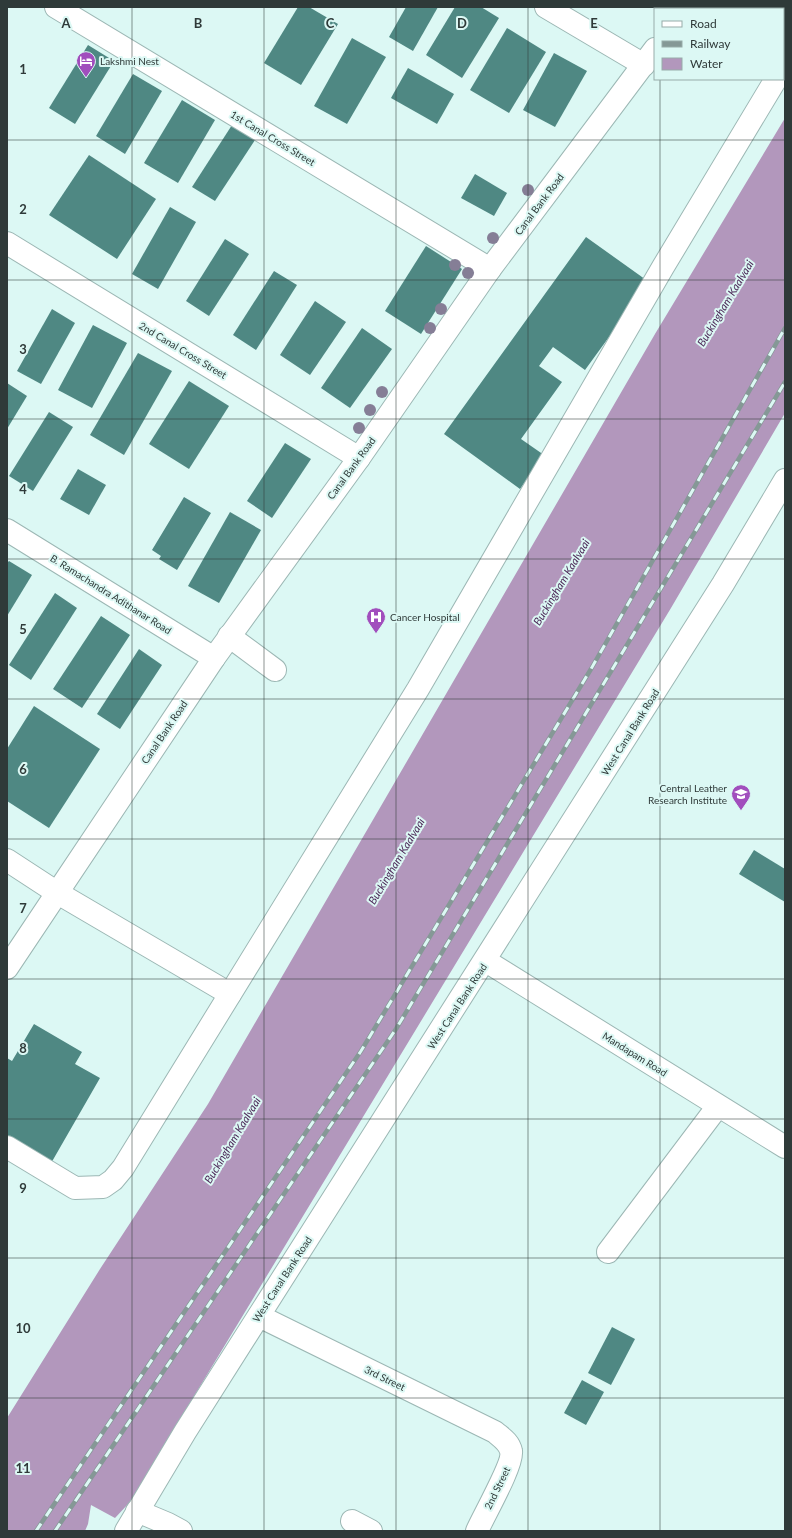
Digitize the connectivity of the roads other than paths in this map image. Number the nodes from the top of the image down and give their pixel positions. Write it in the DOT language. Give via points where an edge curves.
graph roads {
  1 [pos="56,7"];
  2 [pos="546,7"];
  3 [pos="649,57"];
  4 [pos="775,80"];
  5 [pos="7,243"];
  6 [pos="490,269"];
  7 [pos="359,458"];
  8 [pos="785,480"];
  9 [pos="7,530"];
  10 [pos="229,636"];
  11 [pos="214,658"];
  12 [pos="275,670"];
  13 [pos="7,860"];
  14 [pos="56,892"];
  15 [pos="486,961"];
  16 [pos="7,968"];
  17 [pos="230,994"];
  18 [pos="718,1106"];
  19 [pos="7,1147"];
  20 [pos="785,1148"];
  21 [pos="608,1252"];
  22 [pos="259,1316"];
  23 [pos="509,1444"];
  24 [pos="137,1511"];
  25 [pos="126,1531"];
  26 [pos="181,1531"];
  27 [pos="476,1531"];
  1 -- 6 [label="street, 1st Canal Cross Street"];
  2 -- 3 [label="street"];
  3 -- 6 [label="street, Canal Bank Road"];
  4 -- 17 [label="street" via="663,267 418,689"];
  5 -- 7 [label="street, 2nd Canal Cross Street"];
  6 -- 7 [label="street, Canal Bank Road"];
  7 -- 10 [label="street, Canal Bank Road"];
  8 -- 15 [label="street, West Canal Bank Road" via="723,584"];
  9 -- 11 [label="street, B. Ramachandra Adithanar Road"];
  10 -- 11 [label="street, Canal Bank Road"];
  10 -- 12 [label="street"];
  11 -- 14 [label="street, Canal Bank Road"];
  13 -- 14 [label="street"];
  14 -- 16 [label="street, Canal Bank Road"];
  14 -- 17 [label="street"];
  15 -- 18 [label="street, Mandapam Road"];
  15 -- 22 [label="street, West Canal Bank Road"];
  17 -- 19 [label="street" via="123,1168 103,1187 75,1188"];
  18 -- 20 [label="street, Mandapam Road"];
  18 -- 21 [label="street"];
  22 -- 23 [label="street, 3rd Street" via="495,1432"];
  22 -- 24 [label="street, West Canal Bank Road"];
  23 -- 27 [label="street, 2nd Street" via="511,1460"];
  24 -- 25 [label="street, West Canal Bank Road"];
  24 -- 26 [label="street"];
}
